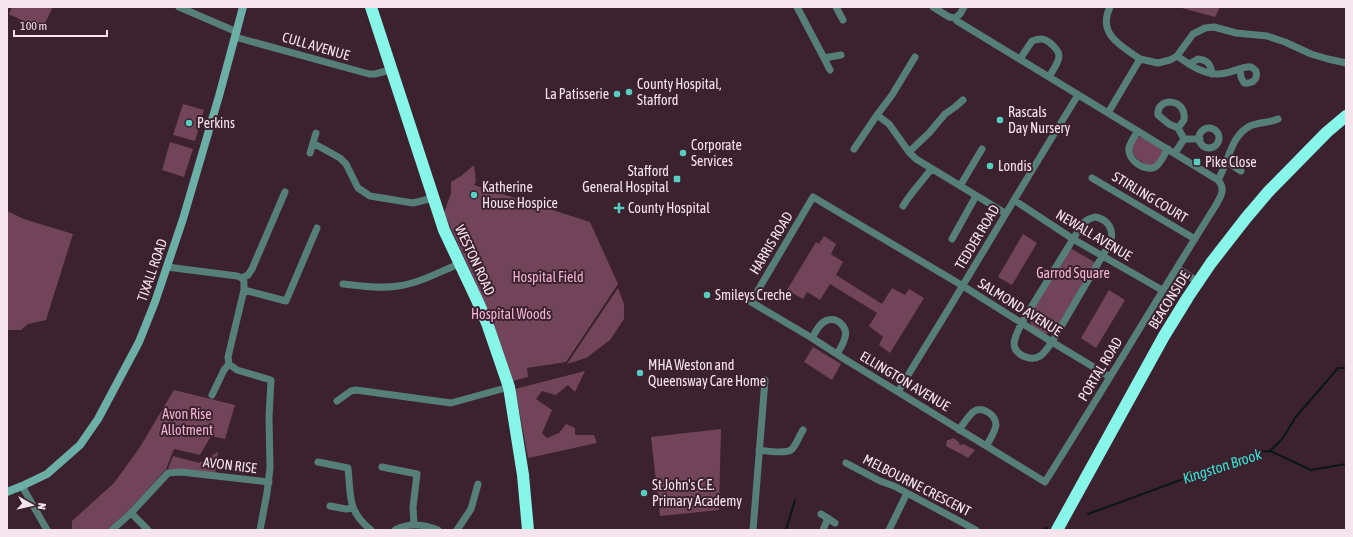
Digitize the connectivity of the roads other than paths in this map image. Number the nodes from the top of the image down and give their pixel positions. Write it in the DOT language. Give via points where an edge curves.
graph roads {
  1 [pos="180,7"];
  2 [pos="243,7"];
  3 [pos="373,7"];
  4 [pos="797,7"];
  5 [pos="836,7"];
  6 [pos="933,7"];
  7 [pos="964,7"];
  8 [pos="1110,7"];
  9 [pos="955,18"];
  10 [pos="843,20"];
  11 [pos="236,34"];
  12 [pos="841,55"];
  13 [pos="1177,56"];
  14 [pos="915,57"];
  15 [pos="824,58"];
  16 [pos="1020,59"];
  17 [pos="1140,59"];
  18 [pos="1346,63"];
  19 [pos="1189,64"];
  20 [pos="390,70"];
  21 [pos="830,70"];
  22 [pos="1240,70"];
  23 [pos="1212,74"];
  24 [pos="1049,77"];
  25 [pos="1078,95"];
  26 [pos="963,100"];
  27 [pos="1108,113"];
  28 [pos="877,115"];
  29 [pos="1346,116"];
  30 [pos="1278,119"];
  31 [pos="1178,128"];
  32 [pos="1138,131"];
  33 [pos="316,133"];
  34 [pos="1184,139"];
  35 [pos="1200,139"];
  36 [pos="313,143"];
  37 [pos="854,149"];
  38 [pos="982,149"];
  39 [pos="1168,149"];
  40 [pos="909,152"];
  41 [pos="1175,153"];
  42 [pos="310,154"];
  43 [pos="1227,162"];
  44 [pos="931,169"];
  45 [pos="1241,171"];
  46 [pos="1092,178"];
  47 [pos="1219,181"];
  48 [pos="960,186"];
  49 [pos="285,192"];
  50 [pos="976,196"];
  51 [pos="813,197"];
  52 [pos="433,198"];
  53 [pos="1014,200"];
  54 [pos="903,206"];
  55 [pos="1005,213"];
  56 [pos="317,228"];
  57 [pos="952,239"];
  58 [pos="1073,239"];
  59 [pos="1195,239"];
  60 [pos="1102,256"];
  61 [pos="459,264"];
  62 [pos="167,267"];
  63 [pos="1177,268"];
  64 [pos="242,278"];
  65 [pos="1198,282"];
  66 [pos="343,284"];
  67 [pos="963,286"];
  68 [pos="244,290"];
  69 [pos="1162,290"];
  70 [pos="751,302"];
  71 [pos="1022,322"];
  72 [pos="812,338"];
  73 [pos="1052,342"];
  74 [pos="837,354"];
  75 [pos="229,364"];
  76 [pos="1110,377"];
  77 [pos="765,380"];
  78 [pos="509,387"];
  79 [pos="898,392"];
  80 [pos="212,395"];
  81 [pos="337,401"];
  82 [pos="802,430"];
  83 [pos="959,430"];
  84 [pos="986,445"];
  85 [pos="759,450"];
  86 [pos="318,462"];
  87 [pos="846,463"];
  88 [pos="382,467"];
  89 [pos="268,482"];
  90 [pos="1045,482"];
  91 [pos="478,484"];
  92 [pos="22,486"];
  93 [pos="7,492"];
  94 [pos="907,493"];
  95 [pos="330,506"];
  96 [pos="353,508"];
  97 [pos="131,513"];
  98 [pos="836,523"];
  99 [pos="414,524"];
  100 [pos="47,530"];
  101 [pos="112,530"];
  102 [pos="148,530"];
  103 [pos="260,530"];
  104 [pos="371,530"];
  105 [pos="395,530"];
  106 [pos="438,530"];
  107 [pos="457,530"];
  108 [pos="528,530"];
  109 [pos="753,530"];
  110 [pos="823,530"];
  111 [pos="888,530"];
  112 [pos="976,530"];
  113 [pos="1058,530"];
  1 -- 11 [label="street, CULL AVENUE"];
  2 -- 11 [label="street, TIXALL ROAD"];
  3 -- 20 [label="highway, WESTON ROAD"];
  4 -- 15 [label="street"];
  5 -- 10 [label="street"];
  6 -- 9 [label="street"];
  7 -- 9 [label="street"];
  8 -- 17 [label="street" via="1106,17 1108,32 1116,44"];
  9 -- 16 [label="street"];
  11 -- 20 [label="street, CULL AVENUE" via="369,74"];
  11 -- 62 [label="street, TIXALL ROAD"];
  12 -- 15 [label="street"];
  13 -- 17 [label="street" via="1158,63"];
  13 -- 18 [label="street" via="1192,34 1214,27 1236,33 1267,36 1322,58"];
  13 -- 19 [label="street"];
  14 -- 28 [label="street" via="892,96"];
  15 -- 21 [label="street"];
  16 -- 24 [label="street"];
  16 -- 24 [label="street" via="1032,42 1042,39 1046,41 1055,48 1059,57"];
  17 -- 27 [label="street"];
  19 -- 23 [label="street"];
  19 -- 23 [label="street" via="1198,59 1206,61"];
  20 -- 52 [label="highway, WESTON ROAD"];
  22 -- 23 [label="street" via="1224,75"];
  24 -- 25 [label="street"];
  25 -- 27 [label="street"];
  25 -- 53 [label="street, TEDDER ROAD"];
  26 -- 40 [label="street" via="945,114"];
  27 -- 32 [label="street"];
  28 -- 37 [label="street"];
  28 -- 40 [label="street" via="889,124"];
  29 -- 65 [label="highway, BEACONSIDE" via="1269,191 1227,241"];
  30 -- 43 [label="street, PORTAL ROAD" via="1272,125 1252,125 1244,130 1232,148"];
  31 -- 34 [label="street"];
  32 -- 39 [label="street"];
  32 -- 39 [label="street" via="1129,148 1129,154 1134,162 1146,168 1155,167"];
  33 -- 36 [label="street"];
  34 -- 35 [label="street"];
  34 -- 41 [label="street"];
  36 -- 42 [label="street"];
  36 -- 52 [label="street" via="340,158 346,164 358,188 370,196 413,203"];
  38 -- 48 [label="street"];
  39 -- 41 [label="street"];
  40 -- 44 [label="street"];
  41 -- 47 [label="street"];
  43 -- 45 [label="street"];
  43 -- 47 [label="street, PORTAL ROAD"];
  44 -- 48 [label="street"];
  44 -- 54 [label="street"];
  46 -- 59 [label="street, STIRLING COURT"];
  47 -- 59 [label="street, PORTAL ROAD" via="1223,187 1222,193"];
  48 -- 50 [label="street"];
  49 -- 64 [label="street" via="252,269"];
  50 -- 55 [label="street"];
  50 -- 57 [label="street"];
  51 -- 67 [label="street, SALMOND AVENUE"];
  51 -- 70 [label="street, HARRIS ROAD"];
  52 -- 61 [label="highway, WESTON ROAD"];
  53 -- 55 [label="street, TEDDER ROAD"];
  53 -- 58 [label="street, NEWALL AVENUE"];
  55 -- 67 [label="street, TEDDER ROAD"];
  56 -- 68 [label="street" via="286,301"];
  58 -- 60 [label="street, NEWALL AVENUE"];
  58 -- 60 [label="street" via="1083,223 1089,219 1100,218 1106,221 1111,228 1112,238"];
  58 -- 71 [label="street"];
  59 -- 63 [label="street, PORTAL ROAD"];
  60 -- 69 [label="street, NEWALL AVENUE"];
  60 -- 73 [label="street"];
  61 -- 66 [label="street" via="422,280 398,286"];
  61 -- 78 [label="highway, WESTON ROAD" via="487,323"];
  62 -- 64 [label="street"];
  62 -- 92 [label="street, TIXALL ROAD" via="139,342 88,434 80,445 47,474"];
  63 -- 65 [label="street"];
  63 -- 69 [label="street, PORTAL ROAD"];
  64 -- 68 [label="street"];
  65 -- 113 [label="highway, BEACONSIDE" via="1164,336"];
  67 -- 71 [label="street, SALMOND AVENUE"];
  67 -- 79 [label="street, TEDDER ROAD"];
  68 -- 75 [label="street" via="228,357"];
  69 -- 76 [label="street, PORTAL ROAD"];
  70 -- 72 [label="street, ELLINGTON AVENUE"];
  71 -- 73 [label="street, SALMOND AVENUE"];
  71 -- 73 [label="street" via="1014,342 1018,353 1034,359 1043,354"];
  72 -- 74 [label="street, ELLINGTON AVENUE"];
  72 -- 74 [label="street" via="820,325 828,320 841,323 846,336"];
  73 -- 76 [label="street, SALMOND AVENUE"];
  74 -- 79 [label="street, ELLINGTON AVENUE"];
  75 -- 80 [label="street"];
  75 -- 89 [label="street, AVON RISE" via="237,370 271,380"];
  76 -- 90 [label="street, PORTAL ROAD"];
  77 -- 85 [label="street"];
  78 -- 81 [label="street" via="451,403 356,390"];
  78 -- 108 [label="highway, WESTON ROAD" via="523,475"];
  79 -- 83 [label="street, ELLINGTON AVENUE"];
  82 -- 85 [label="street" via="789,451"];
  83 -- 84 [label="street, ELLINGTON AVENUE"];
  83 -- 84 [label="street" via="974,412 980,410 989,413 995,418 996,425"];
  84 -- 90 [label="street, ELLINGTON AVENUE"];
  85 -- 109 [label="street"];
  86 -- 96 [label="street" via="348,468"];
  87 -- 94 [label="street, MELBOURNE CRESCENT" via="880,482"];
  88 -- 99 [label="street" via="416,474"];
  89 -- 97 [label="street, AVON RISE" via="168,473"];
  89 -- 103 [label="street"];
  91 -- 107 [label="street" via="471,509"];
  92 -- 93 [label="street, TIXALL ROAD"];
  92 -- 100 [label="street"];
  94 -- 111 [label="street"];
  94 -- 112 [label="street, MELBOURNE CRESCENT"];
  95 -- 96 [label="street"];
  96 -- 104 [label="street" via="358,518"];
  97 -- 101 [label="street, AVON RISE"];
  97 -- 102 [label="street"];
  98 -- 110 [label="street" via="824,516"];
  99 -- 105 [label="street"];
  99 -- 106 [label="street"];
}
